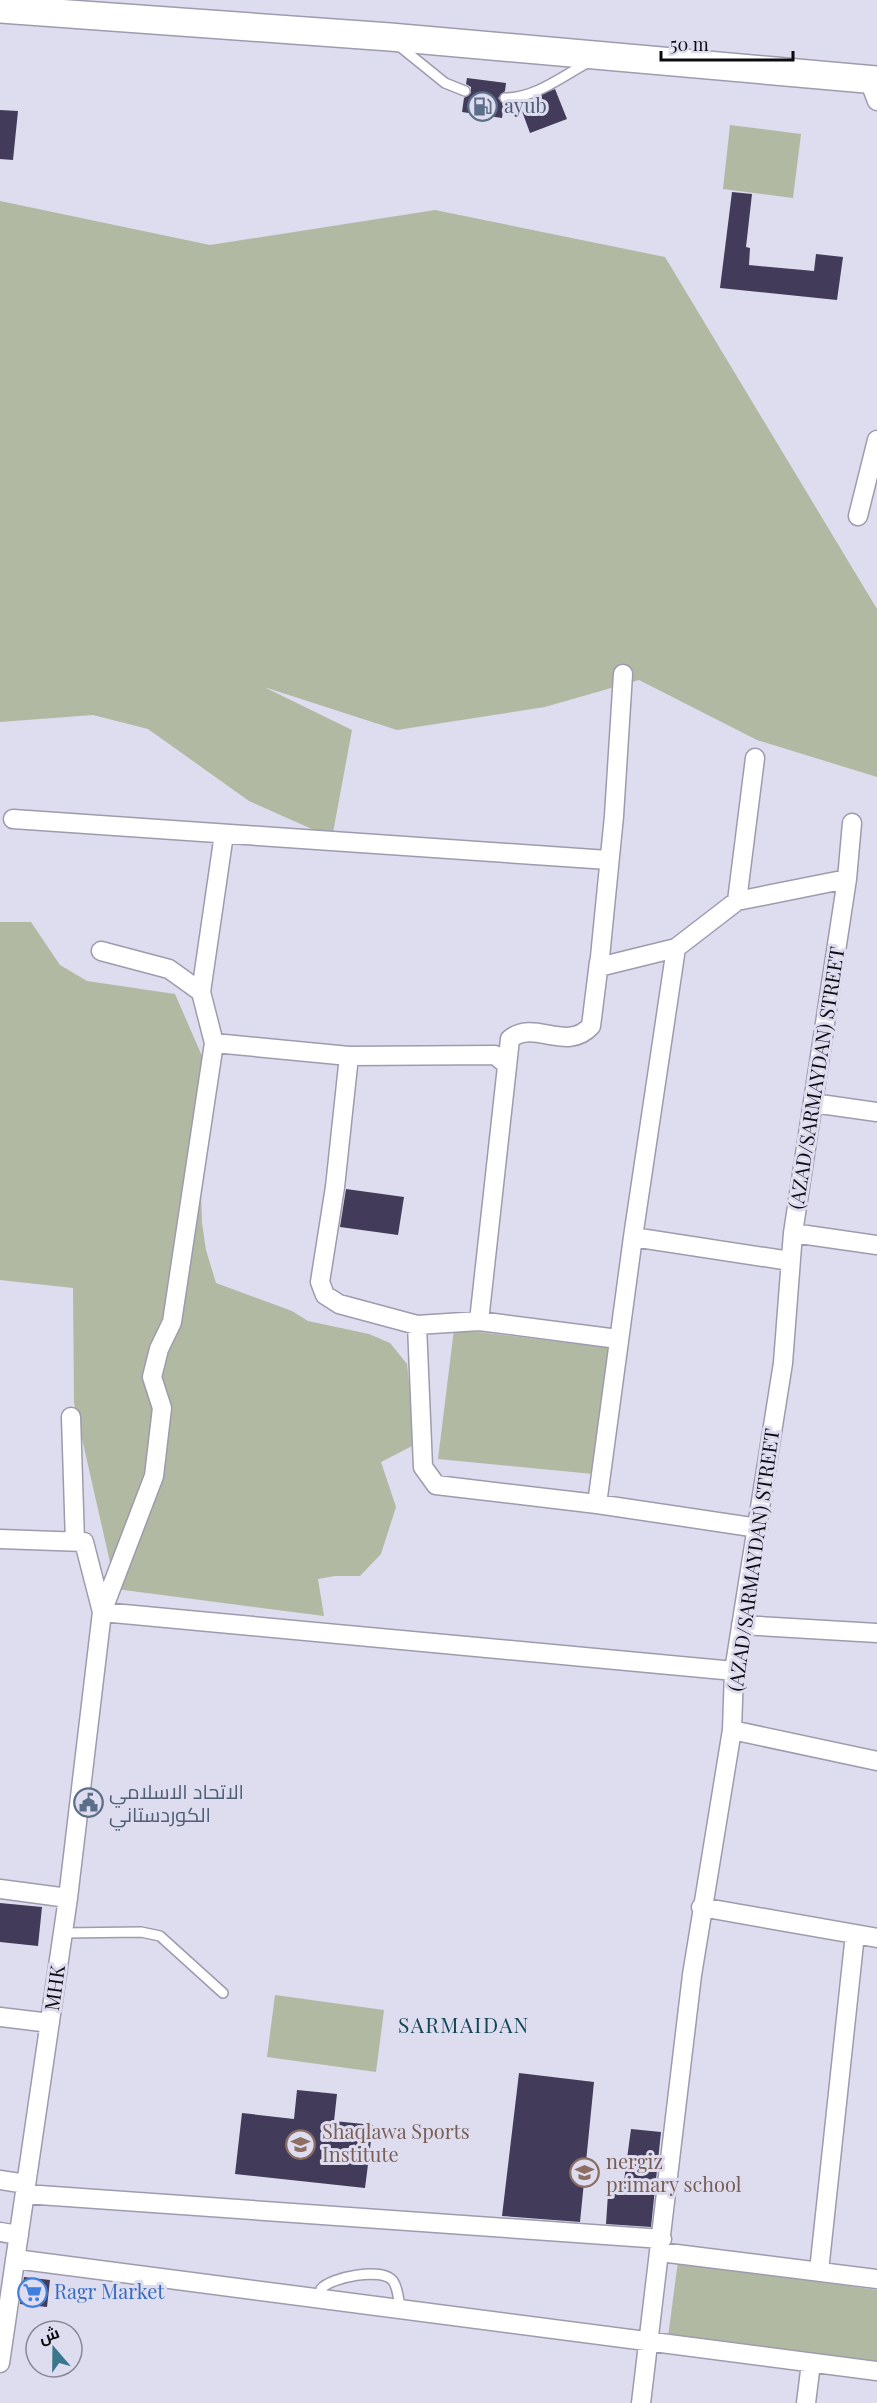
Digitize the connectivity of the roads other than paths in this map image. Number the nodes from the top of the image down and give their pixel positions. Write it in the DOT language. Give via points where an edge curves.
graph roads {
  1 [pos="0,9"];
  2 [pos="390,37"];
  3 [pos="598,57"];
  4 [pos="874,87"];
  5 [pos="465,91"];
  6 [pos="504,98"];
  7 [pos="877,440"];
  8 [pos="858,516"];
  9 [pos="623,675"];
  10 [pos="755,758"];
  11 [pos="13,819"];
  12 [pos="852,823"];
  13 [pos="224,834"];
  14 [pos="608,861"];
  15 [pos="847,879"];
  16 [pos="737,901"];
  17 [pos="676,948"];
  18 [pos="101,951"];
  19 [pos="599,962"];
  20 [pos="201,992"];
  21 [pos="214,1043"];
  22 [pos="349,1056"];
  23 [pos="506,1064"];
  24 [pos="813,1103"];
  25 [pos="877,1112"];
  26 [pos="793,1233"];
  27 [pos="633,1237"];
  28 [pos="877,1245"];
  29 [pos="790,1261"];
  30 [pos="479,1322"];
  31 [pos="417,1325"];
  32 [pos="618,1339"];
  33 [pos="71,1418"];
  34 [pos="597,1504"];
  35 [pos="758,1528"];
  36 [pos="0,1539"];
  37 [pos="75,1542"];
  38 [pos="102,1612"];
  39 [pos="741,1625"];
  40 [pos="877,1633"];
  41 [pos="734,1671"];
  42 [pos="732,1730"];
  43 [pos="877,1761"];
  44 [pos="0,1889"];
  45 [pos="68,1898"];
  46 [pos="701,1907"];
  47 [pos="63,1933"];
  48 [pos="855,1934"];
  49 [pos="877,1938"];
  50 [pos="223,1993"];
  51 [pos="0,2017"];
  52 [pos="50,2023"];
  53 [pos="0,2180"];
  54 [pos="26,2189"];
  55 [pos="0,2232"];
  56 [pos="19,2235"];
  57 [pos="661,2245"];
  58 [pos="15,2259"];
  59 [pos="819,2271"];
  60 [pos="877,2279"];
  61 [pos="320,2299"];
  62 [pos="400,2309"];
  63 [pos="648,2341"];
  64 [pos="0,2358"];
  65 [pos="812,2363"];
  66 [pos="877,2371"];
  67 [pos="641,2403"];
  68 [pos="806,2403"];
  1 -- 2 [label="main road"];
  2 -- 3 [label="main road"];
  2 -- 5 [label="lane" via="445,83"];
  3 -- 4 [label="main road"];
  3 -- 6 [label="lane" via="551,84"];
  7 -- 8 [label="street"];
  9 -- 14 [label="street"];
  10 -- 16 [label="street"];
  11 -- 13 [label="street"];
  12 -- 15 [label="street, (AZAD/SARMAYDAN) STREET"];
  13 -- 14 [label="street"];
  13 -- 20 [label="street"];
  14 -- 19 [label="street"];
  15 -- 16 [label="street"];
  15 -- 24 [label="street, (AZAD/SARMAYDAN) STREET"];
  16 -- 17 [label="street"];
  17 -- 19 [label="street" via="599,967"];
  17 -- 27 [label="street"];
  18 -- 20 [label="street" via="169,969"];
  19 -- 23 [label="street" via="591,1026 574,1038 515,1034 510,1038"];
  20 -- 21 [label="street"];
  21 -- 22 [label="street"];
  21 -- 38 [label="street" via="172,1322 152,1377 162,1408 154,1476"];
  22 -- 23 [label="street" via="495,1055"];
  22 -- 31 [label="street" via="320,1282 325,1295 339,1304"];
  23 -- 30 [label="street"];
  24 -- 25 [label="street"];
  24 -- 26 [label="street, (AZAD/SARMAYDAN) STREET"];
  26 -- 28 [label="street"];
  26 -- 29 [label="street, (AZAD/SARMAYDAN) STREET"];
  27 -- 29 [label="street"];
  27 -- 32 [label="street"];
  29 -- 35 [label="street, (AZAD/SARMAYDAN) STREET" via="783,1363"];
  30 -- 31 [label="street"];
  30 -- 32 [label="street"];
  31 -- 34 [label="street" via="423,1467 436,1485"];
  32 -- 34 [label="street"];
  33 -- 37 [label="street"];
  34 -- 35 [label="street"];
  35 -- 39 [label="street, (AZAD/SARMAYDAN) STREET"];
  36 -- 37 [label="street"];
  37 -- 38 [label="street" via="84,1542"];
  38 -- 41 [label="street"];
  38 -- 45 [label="street, MHK"];
  39 -- 40 [label="street"];
  39 -- 41 [label="street, (AZAD/SARMAYDAN) STREET"];
  41 -- 42 [label="street, (AZAD/SARMAYDAN) STREET"];
  42 -- 43 [label="street"];
  42 -- 46 [label="street, (AZAD/SARMAYDAN) STREET"];
  44 -- 45 [label="street"];
  45 -- 47 [label="street, MHK"];
  46 -- 48 [label="street"];
  46 -- 57 [label="street, (AZAD/SARMAYDAN) STREET"];
  47 -- 50 [label="lane" via="141,1932 160,1936"];
  47 -- 52 [label="street, MHK"];
  48 -- 49 [label="street"];
  48 -- 59 [label="street"];
  51 -- 52 [label="street"];
  52 -- 54 [label="street, MHK"];
  53 -- 54 [label="street"];
  54 -- 56 [label="street, MHK"];
  54 -- 57 [label="street"];
  55 -- 56 [label="street"];
  56 -- 58 [label="street, MHK"];
  57 -- 59 [label="street"];
  57 -- 63 [label="street, (AZAD/SARMAYDAN) STREET"];
  58 -- 61 [label="street"];
  58 -- 64 [label="street, MHK"];
  59 -- 60 [label="street"];
  61 -- 62 [label="street"];
  61 -- 62 [label="lane" via="321,2289 334,2279 386,2276 393,2281"];
  62 -- 63 [label="street"];
  63 -- 65 [label="street"];
  63 -- 67 [label="street, (AZAD/SARMAYDAN) STREET"];
  65 -- 66 [label="street"];
  65 -- 68 [label="street"];
}
